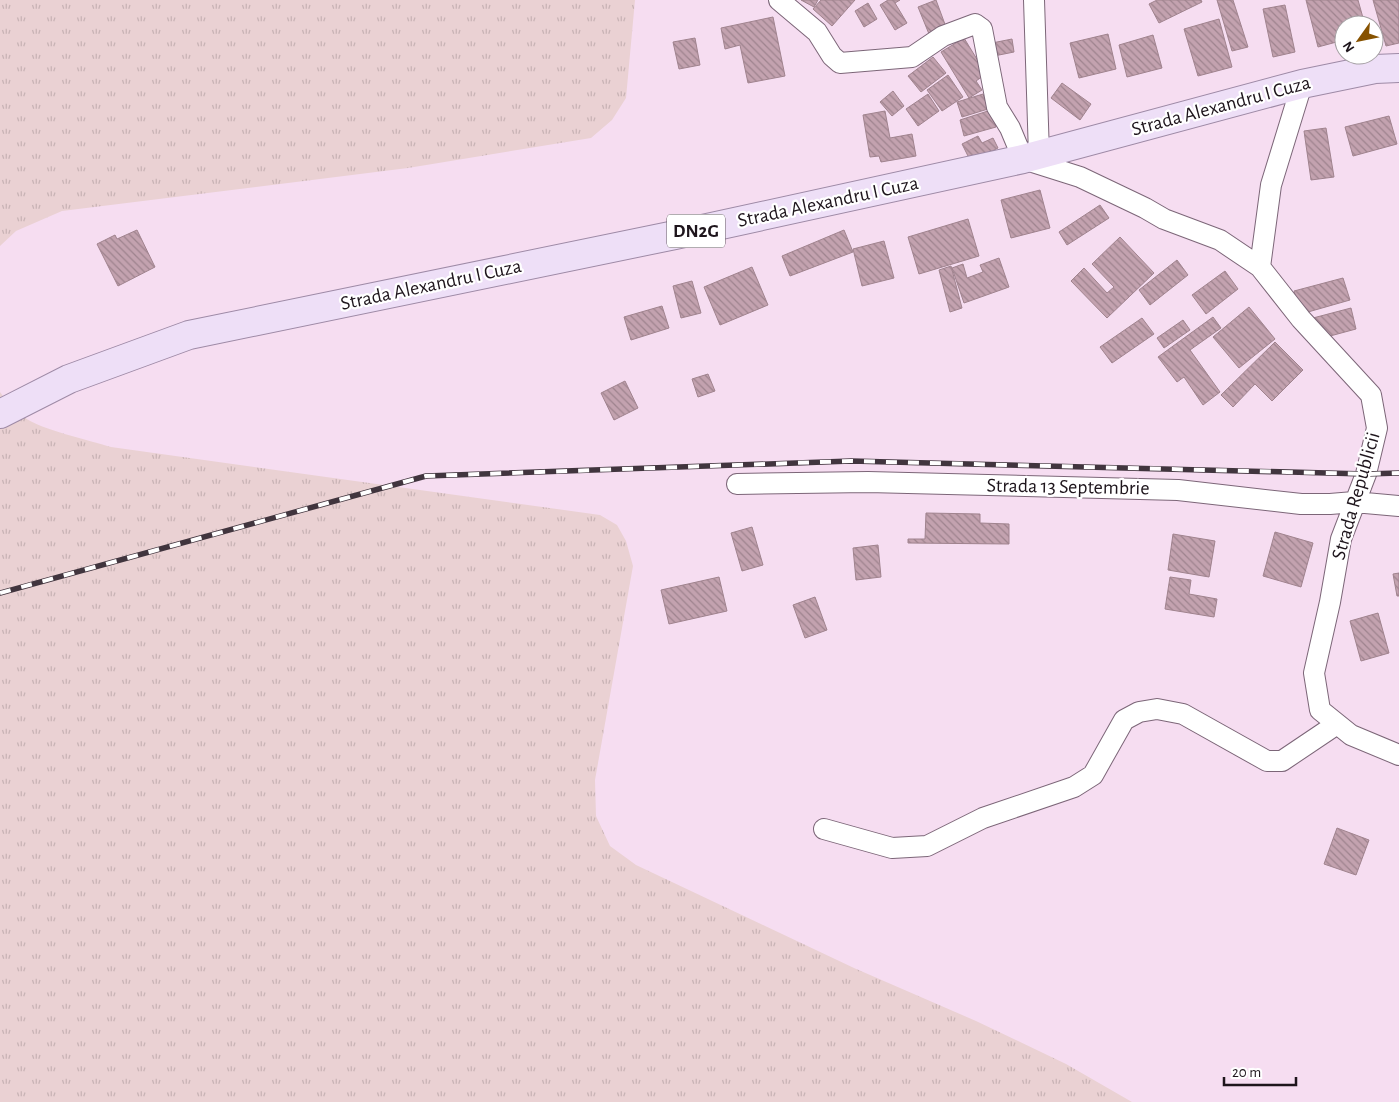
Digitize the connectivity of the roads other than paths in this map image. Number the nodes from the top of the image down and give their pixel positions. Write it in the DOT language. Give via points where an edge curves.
graph roads {
  1 [pos="779,0"];
  2 [pos="1034,0"];
  3 [pos="1399,68"];
  4 [pos="1302,84"];
  5 [pos="1031,157"];
  6 [pos="1260,267"];
  7 [pos="0,414"];
  8 [pos="737,484"];
  9 [pos="1354,502"];
  10 [pos="1399,506"];
  11 [pos="1337,724"];
  12 [pos="1399,755"];
  13 [pos="824,829"];
  1 -- 5 [label="street" via="817,32 840,63 912,57 943,36 976,24 982,29 997,107"];
  2 -- 5 [label="street"];
  3 -- 4 [label="main road, Strada Alexandru I Cuza / DN2G" via="1374,69"];
  4 -- 5 [label="main road, Strada Alexandru I Cuza / DN2G"];
  4 -- 6 [label="street" via="1271,185"];
  5 -- 6 [label="street, Strada Republicii" via="1080,177 1164,219 1220,240"];
  5 -- 7 [label="main road, Strada Alexandru I Cuza / DN2G" via="675,235 189,335 69,379"];
  6 -- 9 [label="street, Strada Republicii" via="1301,319 1371,395 1377,428 1366,474"];
  8 -- 9 [label="street, Strada 13 Septembrie" via="868,482 1178,490 1301,504"];
  9 -- 10 [label="street, Strada 13 Septembrie"];
  9 -- 11 [label="street, Strada Republicii" via="1341,539 1314,673 1320,710"];
  11 -- 12 [label="street, Strada Republicii" via="1351,735"];
  11 -- 13 [label="street" via="1282,761 1267,761 1183,714 1157,709 1138,712 1124,720 1093,775 1074,787 983,818 927,846 892,848"];
}
